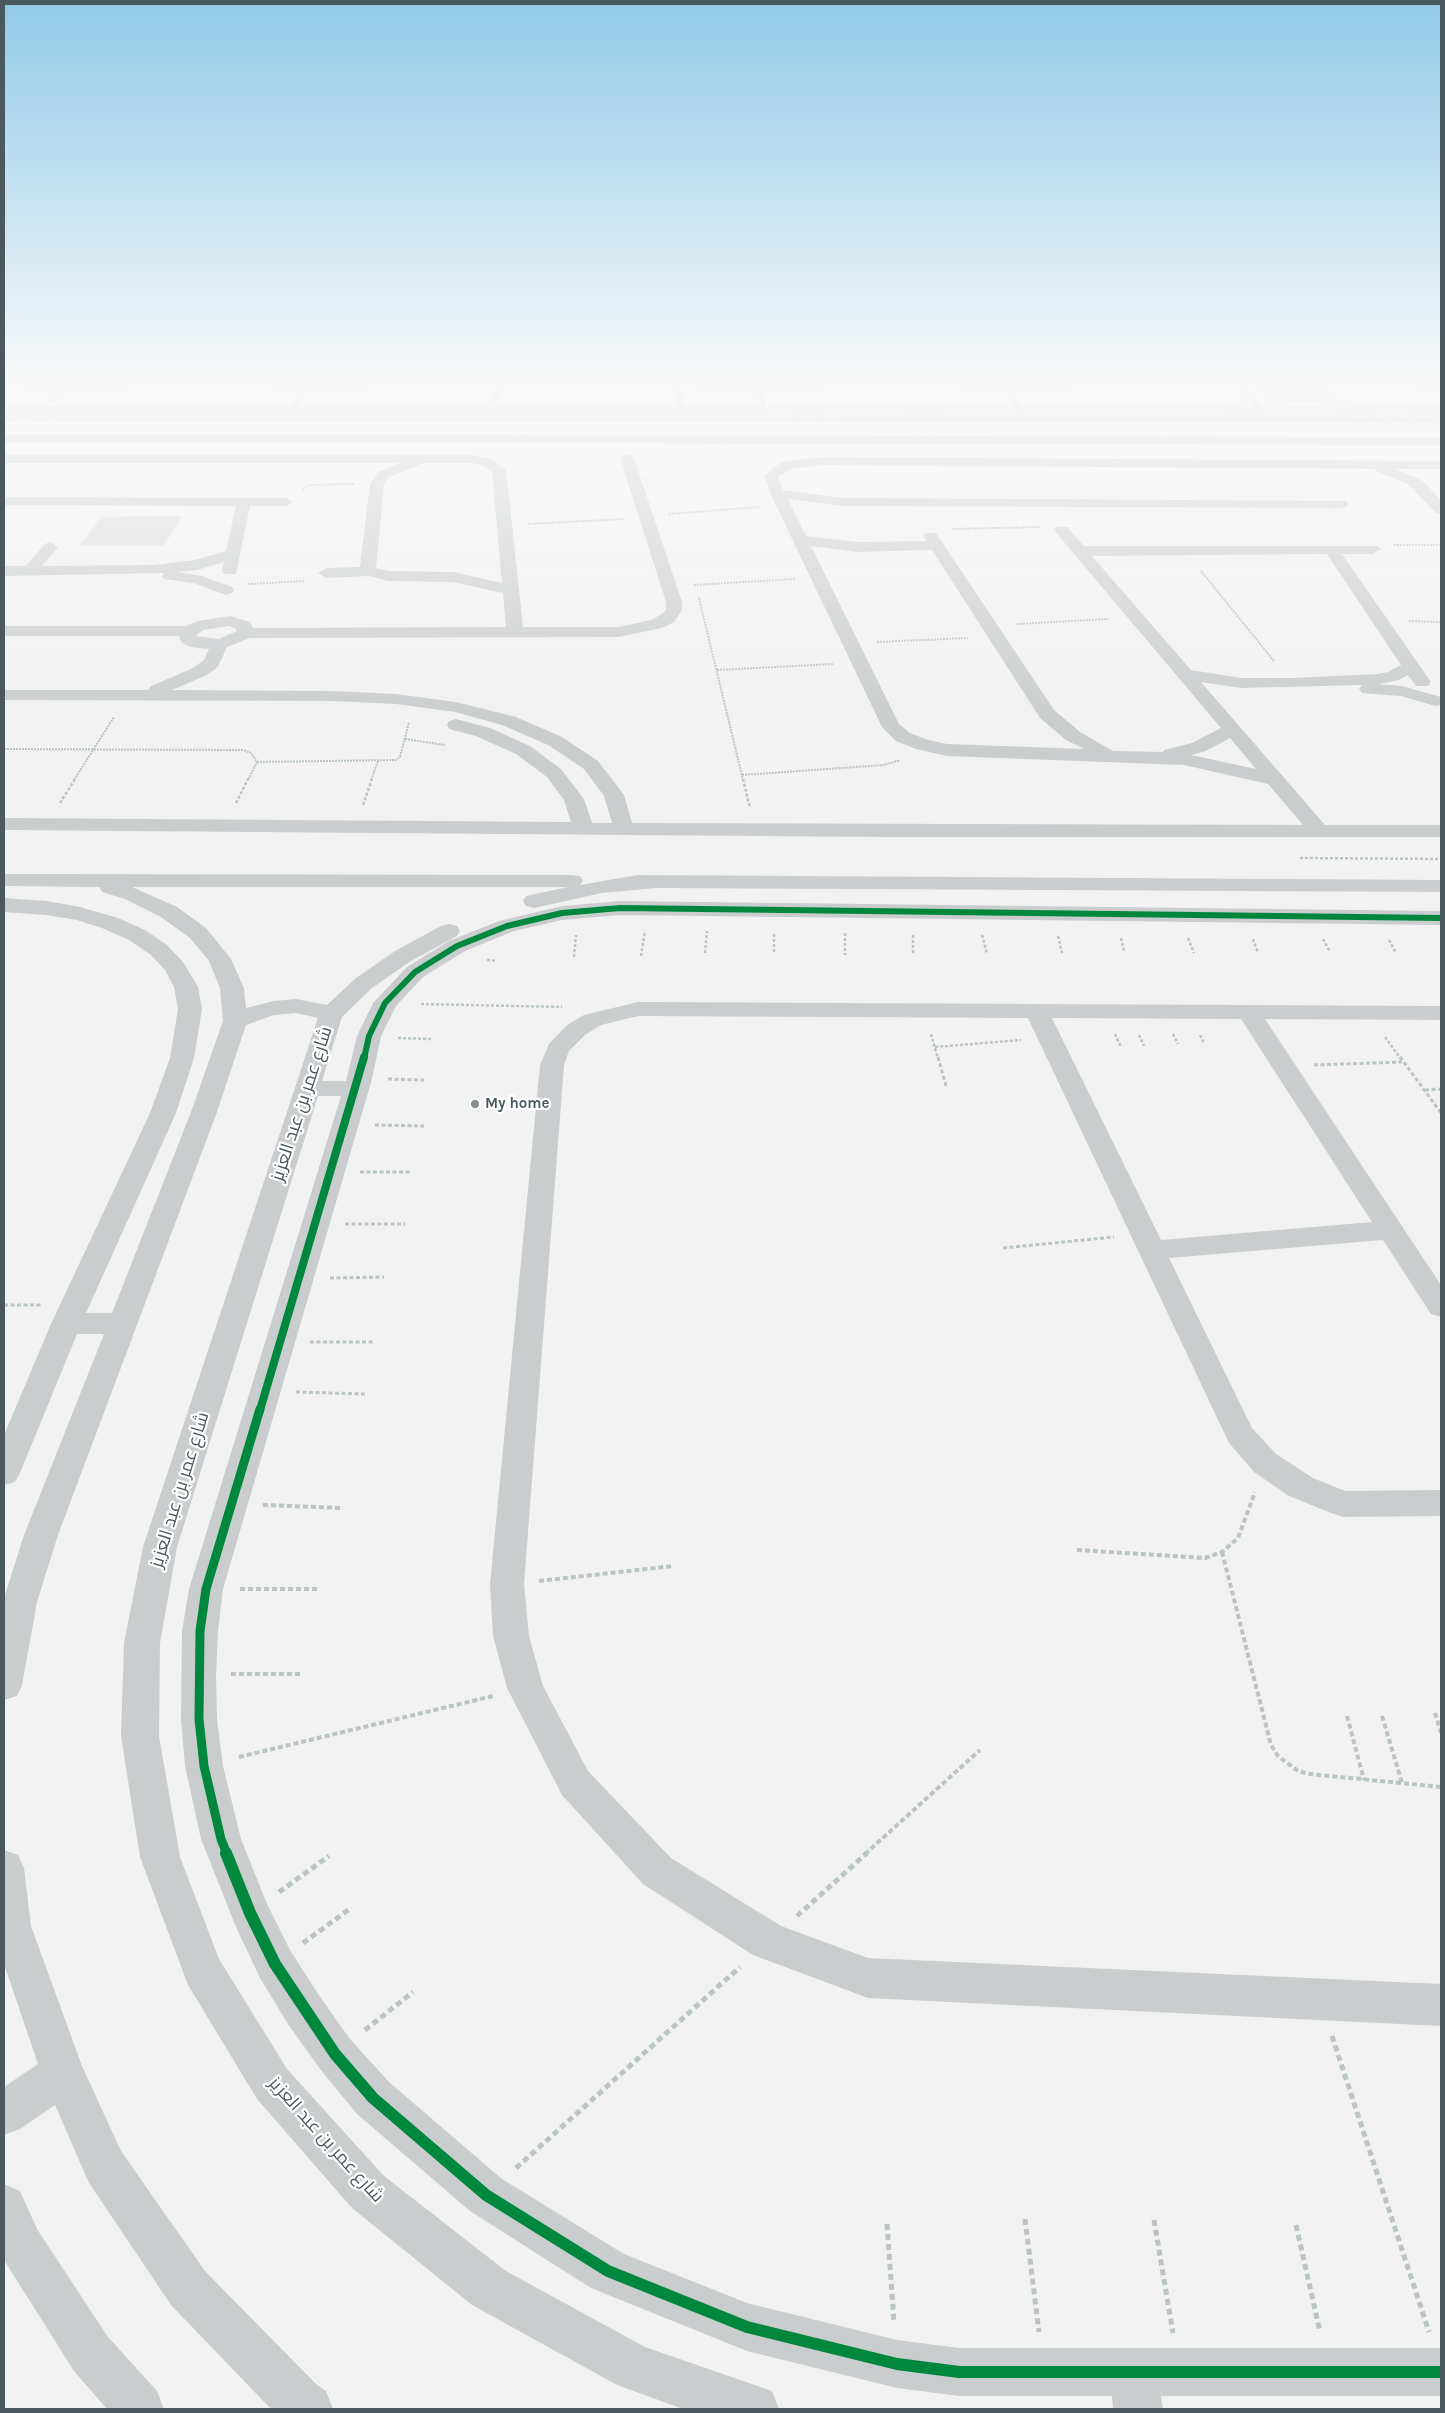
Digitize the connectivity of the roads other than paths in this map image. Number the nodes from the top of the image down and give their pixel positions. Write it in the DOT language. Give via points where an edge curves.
graph roads {
  1 [pos="376,497"];
  2 [pos="501,497"];
  3 [pos="640,497"];
  4 [pos="779,497"];
  5 [pos="1297,497"];
  6 [pos="1429,497"];
  7 [pos="4,501"];
  8 [pos="244,502"];
  9 [pos="286,502"];
  10 [pos="843,502"];
  11 [pos="1301,504"];
  12 [pos="1341,504"];
  13 [pos="783,505"];
  14 [pos="1441,510"];
  15 [pos="1062,530"];
  16 [pos="800,540"];
  17 [pos="50,547"];
  18 [pos="877,547"];
  19 [pos="1373,549"];
  20 [pos="1332,550"];
  21 [pos="1079,551"];
  22 [pos="233,554"];
  23 [pos="508,563"];
  24 [pos="811,563"];
  25 [pos="4,571"];
  26 [pos="30,571"];
  27 [pos="370,571"];
  28 [pos="326,573"];
  29 [pos="4,575"];
  30 [pos="430,576"];
  31 [pos="226,588"];
  32 [pos="511,590"];
  33 [pos="220,621"];
  34 [pos="4,631"];
  35 [pos="189,631"];
  36 [pos="515,632"];
  37 [pos="246,633"];
  38 [pos="220,644"];
  39 [pos="1412,666"];
  40 [pos="218,673"];
  41 [pos="1185,674"];
  42 [pos="4,695"];
  43 [pos="136,695"];
  44 [pos="244,695"];
  45 [pos="1438,705"];
  46 [pos="1232,707"];
  47 [pos="4,708"];
  48 [pos="1047,714"];
  49 [pos="1232,730"];
  50 [pos="1021,754"];
  51 [pos="1109,756"];
  52 [pos="1154,757"];
  53 [pos="1274,779"];
  54 [pos="4,824"];
  55 [pos="583,828"];
  56 [pos="624,829"];
  57 [pos="1319,831"];
  58 [pos="1441,831"];
  59 [pos="379,836"];
  60 [pos="884,839"];
  61 [pos="4,843"];
  62 [pos="1441,846"];
  63 [pos="4,880"];
  64 [pos="92,881"];
  65 [pos="657,881"];
  66 [pos="1441,886"];
  67 [pos="879,897"];
  68 [pos="4,905"];
  69 [pos="1441,918"];
  70 [pos="1248,1012"];
  71 [pos="1441,1013"];
  72 [pos="331,1015"];
  73 [pos="235,1021"];
  74 [pos="1043,1024"];
  75 [pos="357,1084"];
  76 [pos="307,1088"];
  77 [pos="204,1112"];
  78 [pos="163,1113"];
  79 [pos="1391,1230"];
  80 [pos="1146,1242"];
  81 [pos="1441,1308"];
  82 [pos="124,1323"];
  83 [pos="66,1324"];
  84 [pos="4,1472"];
  85 [pos="1441,1503"];
  86 [pos="12,1603"];
  87 [pos="4,1685"];
  88 [pos="4,1868"];
  89 [pos="1441,2005"];
  90 [pos="63,2073"];
  91 [pos="4,2113"];
  92 [pos="4,2207"];
  93 [pos="1437,2357"];
  94 [pos="1135,2391"];
  95 [pos="138,2409"];
  96 [pos="308,2409"];
  97 [pos="754,2409"];
  1 -- 27 [label="street"];
  2 -- 23 [label="street"];
  3 -- 36 [label="street" via="670,587 674,610 668,618 648,627 619,632"];
  4 -- 13 [label="street"];
  5 -- 11 [label="street"];
  6 -- 14 [label="street"];
  7 -- 8 [label="street"];
  8 -- 9 [label="street"];
  8 -- 22 [label="street"];
  10 -- 11 [label="street"];
  10 -- 13 [label="street" via="811,508"];
  10 -- 13 [label="street" via="808,499"];
  11 -- 12 [label="street"];
  13 -- 16 [label="street"];
  15 -- 21 [label="street"];
  16 -- 18 [label="street"];
  16 -- 24 [label="street"];
  17 -- 26 [label="street"];
  18 -- 24 [label="street"];
  18 -- 48 [label="street" via="934,540"];
  19 -- 20 [label="street"];
  20 -- 21 [label="street"];
  20 -- 39 [label="street"];
  21 -- 41 [label="street"];
  22 -- 26 [label="street" via="176,568"];
  22 -- 31 [label="street"];
  23 -- 30 [label="street" via="472,572"];
  23 -- 32 [label="street"];
  24 -- 50 [label="street" via="891,727 903,737 947,750"];
  25 -- 26 [label="street"];
  27 -- 28 [label="street"];
  27 -- 30 [label="street" via="388,576"];
  29 -- 31 [label="street" via="176,576"];
  30 -- 32 [label="street" via="474,580"];
  31 -- 33 [label="street"];
  32 -- 36 [label="street"];
  33 -- 35 [label="street"];
  33 -- 37 [label="street" via="238,623 247,629"];
  34 -- 35 [label="street"];
  35 -- 38 [label="street" via="187,638 196,643"];
  36 -- 37 [label="street"];
  37 -- 38 [label="street"];
  38 -- 40 [label="street"];
  39 -- 41 [label="street" via="1378,679 1291,683 1241,683"];
  39 -- 45 [label="street"];
  40 -- 43 [label="street"];
  40 -- 44 [label="street"];
  41 -- 46 [label="street"];
  42 -- 43 [label="street"];
  43 -- 44 [label="street"];
  44 -- 56 [label="street" via="396,699 456,707 510,721 555,741 591,765 614,795"];
  45 -- 46 [label="street" via="1402,691 1383,689 1274,692"];
  46 -- 49 [label="street"];
  47 -- 55 [label="street" via="327,709 411,715 483,732 523,750 554,773 574,799"];
  48 -- 50 [label="street" via="1040,734"];
  48 -- 51 [label="street" via="1073,736"];
  49 -- 52 [label="street" via="1199,747"];
  49 -- 53 [label="street"];
  50 -- 51 [label="street"];
  51 -- 52 [label="street"];
  52 -- 53 [label="street" via="1214,764"];
  53 -- 57 [label="street"];
  54 -- 59 [label="street" via="356,827"];
  55 -- 56 [label="street"];
  55 -- 59 [label="street"];
  56 -- 60 [label="street" via="755,830"];
  57 -- 58 [label="street"];
  57 -- 60 [label="street"];
  59 -- 60 [label="street"];
  59 -- 61 [label="street"];
  60 -- 62 [label="street"];
  63 -- 64 [label="street"];
  64 -- 65 [label="street"];
  64 -- 73 [label="street" via="133,894 169,912 198,933 220,959 232,988"];
  65 -- 67 [label="street"];
  65 -- 72 [label="street, شارع عمر بن عبد العزيز" via="547,898 496,912 447,932 403,956 364,983"];
  66 -- 67 [label="street"];
  67 -- 69 [label="street"];
  67 -- 75 [label="street" via="620,908 562,913 507,926 457,946 415,972 385,1003 369,1036"];
  68 -- 78 [label="street" via="46,908 110,923 152,945 175,967 186,987 190,1009 182,1058"];
  70 -- 71 [label="street"];
  70 -- 74 [label="street"];
  70 -- 79 [label="street"];
  72 -- 73 [label="street" via="315,1009 281,1007"];
  72 -- 76 [label="street, شارع عمر بن عبد العزيز"];
  73 -- 77 [label="street"];
  74 -- 80 [label="street"];
  74 -- 89 [label="street" via="924,1010 638,1009 594,1020 576,1030 558,1049 552,1065 507,1584 512,1636 525,1688 575,1783 657,1871 768,1941 868,1978"];
  75 -- 76 [label="street"];
  75 -- 94 [label="street" via="206,1589 200,1631 199,1719 204,1766 221,1838 250,1913 275,1964 335,2054 373,2098 486,2195 617,2274 747,2327 896,2364 959,2372 1044,2372"];
  76 -- 97 [label="street, شارع عمر بن عبد العزيز" via="158,1556 142,1643 140,1736 160,1857 203,1971 267,2076 368,2192 489,2288 634,2368"];
  77 -- 78 [label="street"];
  77 -- 82 [label="street"];
  78 -- 83 [label="street"];
  79 -- 80 [label="street"];
  79 -- 81 [label="street"];
  80 -- 85 [label="street" via="1240,1435 1265,1463 1301,1487 1343,1504"];
  82 -- 83 [label="street"];
  82 -- 86 [label="street"];
  83 -- 84 [label="street"];
  86 -- 87 [label="street"];
  88 -- 90 [label="street" via="11,1926"];
  90 -- 91 [label="street"];
  90 -- 96 [label="street" via="105,2167 188,2288"];
  92 -- 95 [label="street" via="21,2245 91,2354"];
  93 -- 94 [label="street" via="1330,2371 1180,2372"];
}
